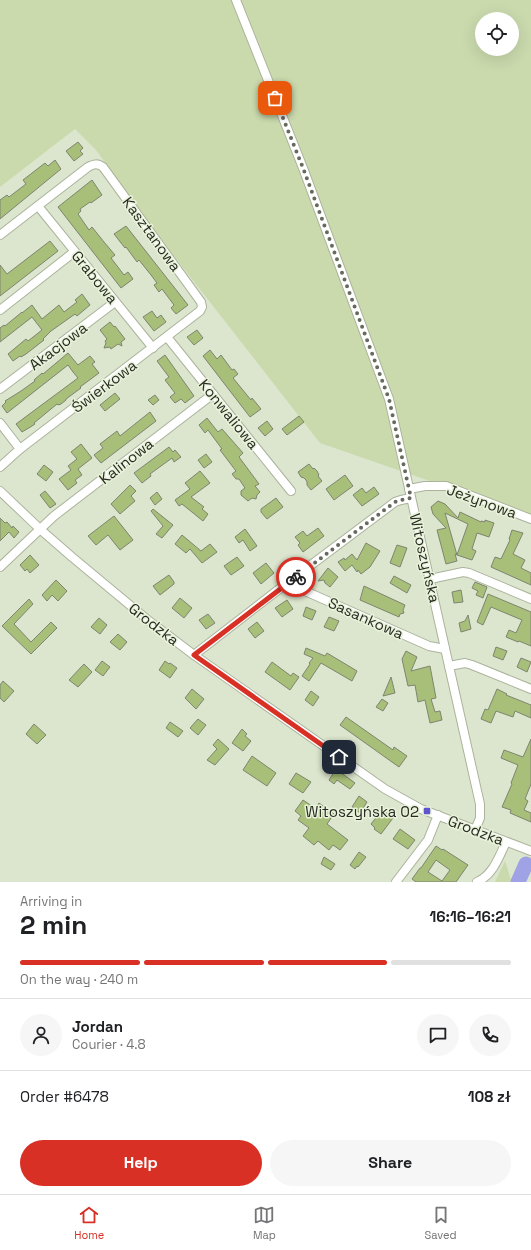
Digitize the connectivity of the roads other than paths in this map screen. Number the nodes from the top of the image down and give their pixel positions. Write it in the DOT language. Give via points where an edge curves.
graph roads {
  1 [pos="236,0"];
  2 [pos="38,206"];
  3 [pos="0,235"];
  4 [pos="74,252"];
  5 [pos="115,302"];
  6 [pos="201,302"];
  7 [pos="0,310"];
  8 [pos="167,337"];
  9 [pos="153,348"];
  10 [pos="0,389"];
  11 [pos="213,394"];
  12 [pos="0,423"];
  13 [pos="20,449"];
  14 [pos="0,467"];
  15 [pos="409,489"];
  16 [pos="291,491"];
  17 [pos="0,492"];
  18 [pos="411,498"];
  19 [pos="531,519"];
  20 [pos="41,530"];
  21 [pos="0,568"];
  22 [pos="430,579"];
  23 [pos="287,583"];
  24 [pos="531,598"];
  25 [pos="445,649"];
  26 [pos="194,655"];
  27 [pos="449,666"];
  28 [pos="531,689"];
  29 [pos="438,815"];
  30 [pos="475,830"];
  31 [pos="506,842"];
  32 [pos="531,851"];
  33 [pos="396,882"];
  34 [pos="477,882"];
  1 -- 15 [label="street, Witoszyńska" via="303,168 389,399"];
  2 -- 3 [label="street"];
  2 -- 4 [label="street, Grabowa"];
  2 -- 6 [label="street, Kasztanowa" via="93,164 100,165"];
  4 -- 5 [label="street, Grabowa"];
  4 -- 7 [label="street"];
  5 -- 9 [label="street, Grabowa"];
  5 -- 10 [label="street, Akacjowa"];
  6 -- 8 [label="street, Świerkowa" via="200,311"];
  8 -- 9 [label="street, Świerkowa"];
  8 -- 11 [label="street, Konwaliowa"];
  9 -- 13 [label="street, Świerkowa"];
  11 -- 16 [label="street, Konwaliowa"];
  11 -- 20 [label="street, Kalinowa" via="54,516"];
  12 -- 13 [label="street"];
  13 -- 14 [label="street, Świerkowa"];
  15 -- 18 [label="street, Witoszyńska"];
  15 -- 19 [label="street, Jeżynowa" via="446,486"];
  17 -- 20 [label="street, Grodzka"];
  18 -- 22 [label="street, Witoszyńska"];
  18 -- 23 [label="street" via="395,502"];
  20 -- 21 [label="street, Kalinowa"];
  20 -- 26 [label="street, Grodzka" via="104,585"];
  22 -- 24 [label="street" via="469,573"];
  22 -- 25 [label="street, Witoszyńska"];
  23 -- 25 [label="street, Sasankowa" via="429,646"];
  23 -- 26 [label="street"];
  25 -- 27 [label="street, Witoszyńska"];
  26 -- 29 [label="street, Grodzka" via="385,790"];
  27 -- 28 [label="street" via="472,665"];
  27 -- 30 [label="street, Witoszyńska" via="480,804 480,818"];
  29 -- 30 [label="street, Grodzka"];
  29 -- 33 [label="street" via="428,840"];
  30 -- 31 [label="street, Grodzka"];
  31 -- 32 [label="street, Grodzka"];
  31 -- 34 [label="street" via="489,874"];
}
